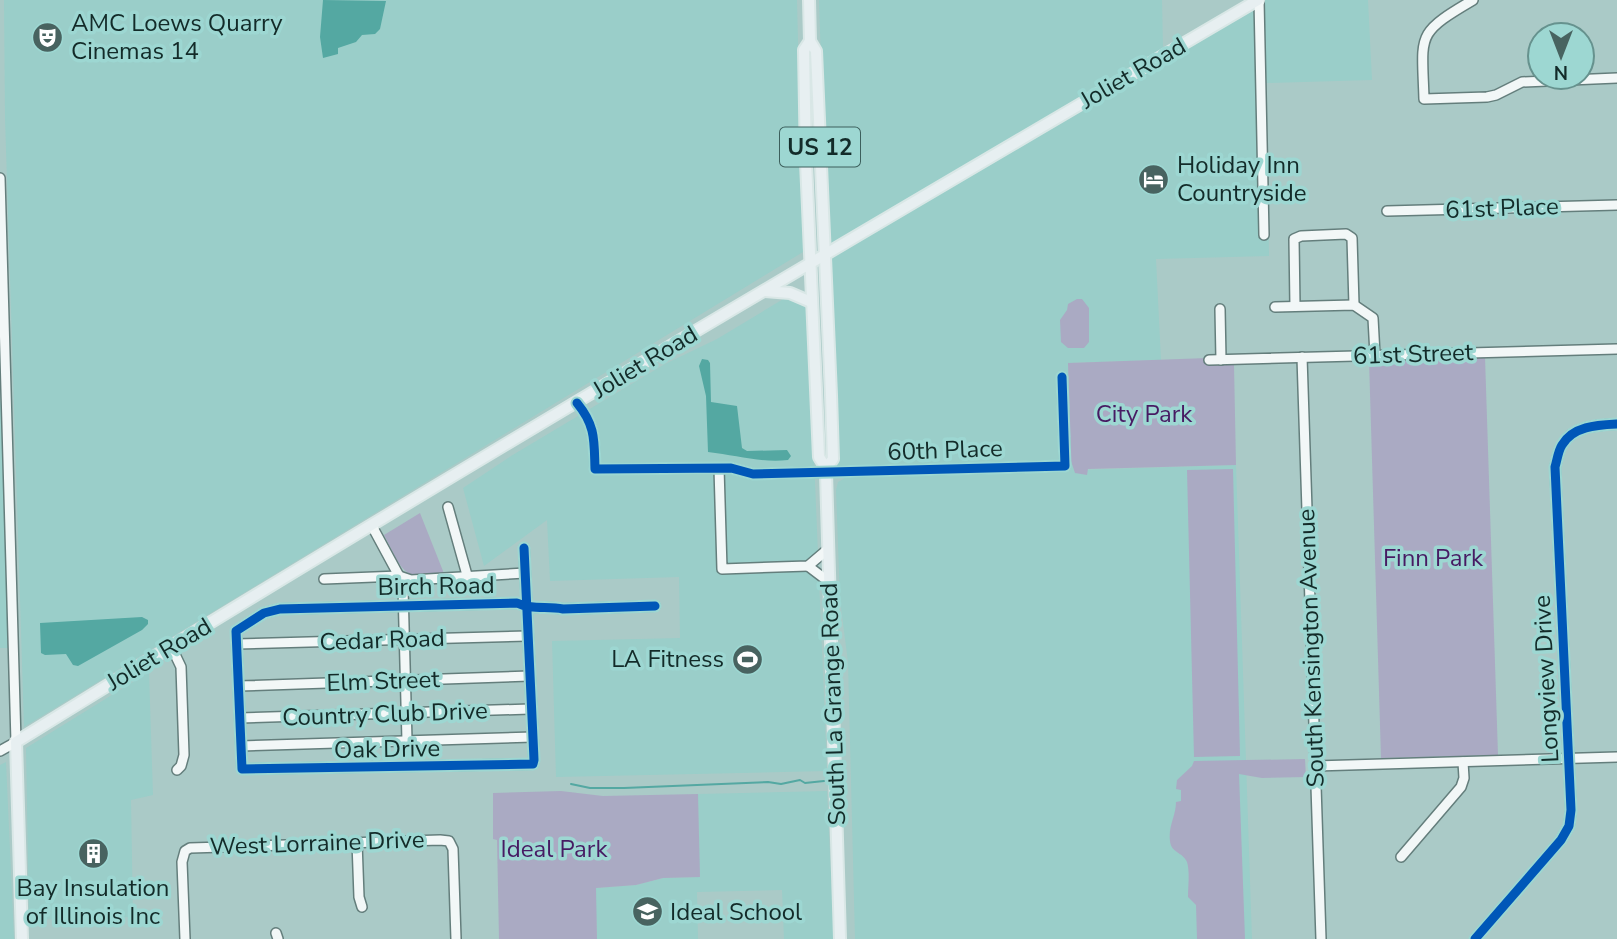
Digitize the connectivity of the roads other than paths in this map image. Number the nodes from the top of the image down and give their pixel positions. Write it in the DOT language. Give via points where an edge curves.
graph roads {
  1 [pos="809,0"];
  2 [pos="1259,0"];
  3 [pos="1473,0"];
  4 [pos="810,41"];
  5 [pos="1617,78"];
  6 [pos="0,178"];
  7 [pos="1617,205"];
  8 [pos="1387,211"];
  9 [pos="1265,235"];
  10 [pos="824,254"];
  11 [pos="810,263"];
  12 [pos="765,291"];
  13 [pos="811,302"];
  14 [pos="1354,305"];
  15 [pos="1295,306"];
  16 [pos="1275,307"];
  17 [pos="1220,309"];
  18 [pos="1617,349"];
  19 [pos="1375,355"];
  20 [pos="1302,358"];
  21 [pos="1209,360"];
  22 [pos="1221,360"];
  23 [pos="1062,377"];
  24 [pos="3,400"];
  25 [pos="577,403"];
  26 [pos="1617,424"];
  27 [pos="719,468"];
  28 [pos="826,471"];
  29 [pos="448,507"];
  30 [pos="372,526"];
  31 [pos="524,548"];
  32 [pos="828,549"];
  33 [pos="808,566"];
  34 [pos="525,573"];
  35 [pos="467,575"];
  36 [pos="400,576"];
  37 [pos="324,579"];
  38 [pos="830,582"];
  39 [pos="403,606"];
  40 [pos="654,606"];
  41 [pos="526,608"];
  42 [pos="527,636"];
  43 [pos="404,639"];
  44 [pos="237,644"];
  45 [pos="172,646"];
  46 [pos="528,676"];
  47 [pos="405,680"];
  48 [pos="238,685"];
  49 [pos="530,709"];
  50 [pos="406,714"];
  51 [pos="240,718"];
  52 [pos="533,737"];
  53 [pos="407,741"];
  54 [pos="16,742"];
  55 [pos="241,746"];
  56 [pos="0,751"];
  57 [pos="1617,757"];
  58 [pos="1569,759"];
  59 [pos="1463,762"];
  60 [pos="1315,766"];
  61 [pos="177,770"];
  62 [pos="357,842"];
  63 [pos="1401,857"];
  64 [pos="362,907"];
  65 [pos="22,939"];
  66 [pos="185,939"];
  67 [pos="456,939"];
  68 [pos="841,939"];
  69 [pos="1321,939"];
  70 [pos="1475,939"];
  1 -- 4 [label="main road, South La Grange Road / US 12"];
  2 -- 9 [label="street"];
  2 -- 10 [label="main road, Joliet Road"];
  3 -- 5 [label="street" via="1440,19 1427,33 1422,52 1424,99 1487,97 1522,82"];
  4 -- 10 [label="main road, South La Grange Road / US 12" via="816,51"];
  4 -- 11 [label="main road, South La Grange Road / US 12" via="804,50"];
  6 -- 24 [label="street"];
  7 -- 8 [label="street, 61st Place"];
  10 -- 11 [label="main road, Joliet Road"];
  10 -- 28 [label="main road, South La Grange Road / US 12" via="833,459"];
  11 -- 12 [label="main road, Joliet Road"];
  11 -- 13 [label="main road, South La Grange Road / US 12"];
  12 -- 13 [label="main road"];
  12 -- 25 [label="main road, Joliet Road"];
  13 -- 28 [label="main road, South La Grange Road / US 12" via="818,457"];
  14 -- 15 [label="street"];
  14 -- 15 [label="street" via="1352,238 1346,234 1294,239"];
  14 -- 19 [label="street" via="1373,318"];
  15 -- 16 [label="street"];
  17 -- 22 [label="street"];
  18 -- 19 [label="street, 61st Street"];
  19 -- 20 [label="street, 61st Street"];
  20 -- 22 [label="street, 61st Street"];
  20 -- 60 [label="street, South Kensington Avenue"];
  21 -- 22 [label="street, 61st Street"];
  23 -- 28 [label="street, 60th Place" via="1065,466"];
  24 -- 54 [label="street"];
  25 -- 27 [label="street" via="593,429 595,469"];
  25 -- 30 [label="main road, Joliet Road"];
  26 -- 58 [label="street, Longview Drive" via="1577,431 1561,446 1555,467"];
  27 -- 28 [label="street" via="753,474"];
  27 -- 33 [label="street" via="722,569"];
  28 -- 32 [label="main road, South La Grange Road / US 12"];
  29 -- 35 [label="street"];
  30 -- 36 [label="street"];
  30 -- 45 [label="main road, Joliet Road"];
  31 -- 34 [label="street"];
  32 -- 33 [label="street"];
  32 -- 38 [label="main road, South La Grange Road / US 12"];
  33 -- 38 [label="street"];
  34 -- 35 [label="street"];
  34 -- 41 [label="street"];
  35 -- 36 [label="street" via="411,580"];
  36 -- 37 [label="street"];
  36 -- 39 [label="street"];
  38 -- 68 [label="main road, South La Grange Road / US 12"];
  39 -- 41 [label="street, Birch Road" via="517,603"];
  39 -- 43 [label="street"];
  39 -- 44 [label="street, Birch Road" via="272,611 236,631"];
  40 -- 41 [label="street, Birch Road"];
  41 -- 42 [label="street"];
  42 -- 43 [label="street, Cedar Road"];
  42 -- 46 [label="street"];
  43 -- 44 [label="street, Cedar Road"];
  43 -- 47 [label="street"];
  44 -- 48 [label="street"];
  45 -- 54 [label="main road, Joliet Road"];
  45 -- 61 [label="street" via="181,667 184,755"];
  46 -- 47 [label="street, Elm Street"];
  46 -- 49 [label="street"];
  47 -- 48 [label="street, Elm Street"];
  47 -- 50 [label="street"];
  48 -- 51 [label="street"];
  49 -- 50 [label="street, Country Club Drive"];
  49 -- 52 [label="street"];
  50 -- 51 [label="street, Country Club Drive"];
  50 -- 53 [label="street"];
  51 -- 55 [label="street"];
  52 -- 53 [label="street"];
  52 -- 55 [label="street, Oak Drive" via="533,764 242,769"];
  53 -- 55 [label="street"];
  54 -- 56 [label="street, Joliet Road"];
  54 -- 65 [label="main road"];
  57 -- 58 [label="street"];
  58 -- 59 [label="street"];
  58 -- 70 [label="street, Longview Drive" via="1569,827"];
  59 -- 60 [label="street"];
  59 -- 63 [label="street" via="1464,778 1458,791"];
  60 -- 69 [label="street, South Kensington Avenue"];
  62 -- 64 [label="street"];
  62 -- 66 [label="street, West Lorraine Drive" via="195,846 185,850"];
  62 -- 67 [label="street, West Lorraine Drive" via="449,841"];
}
